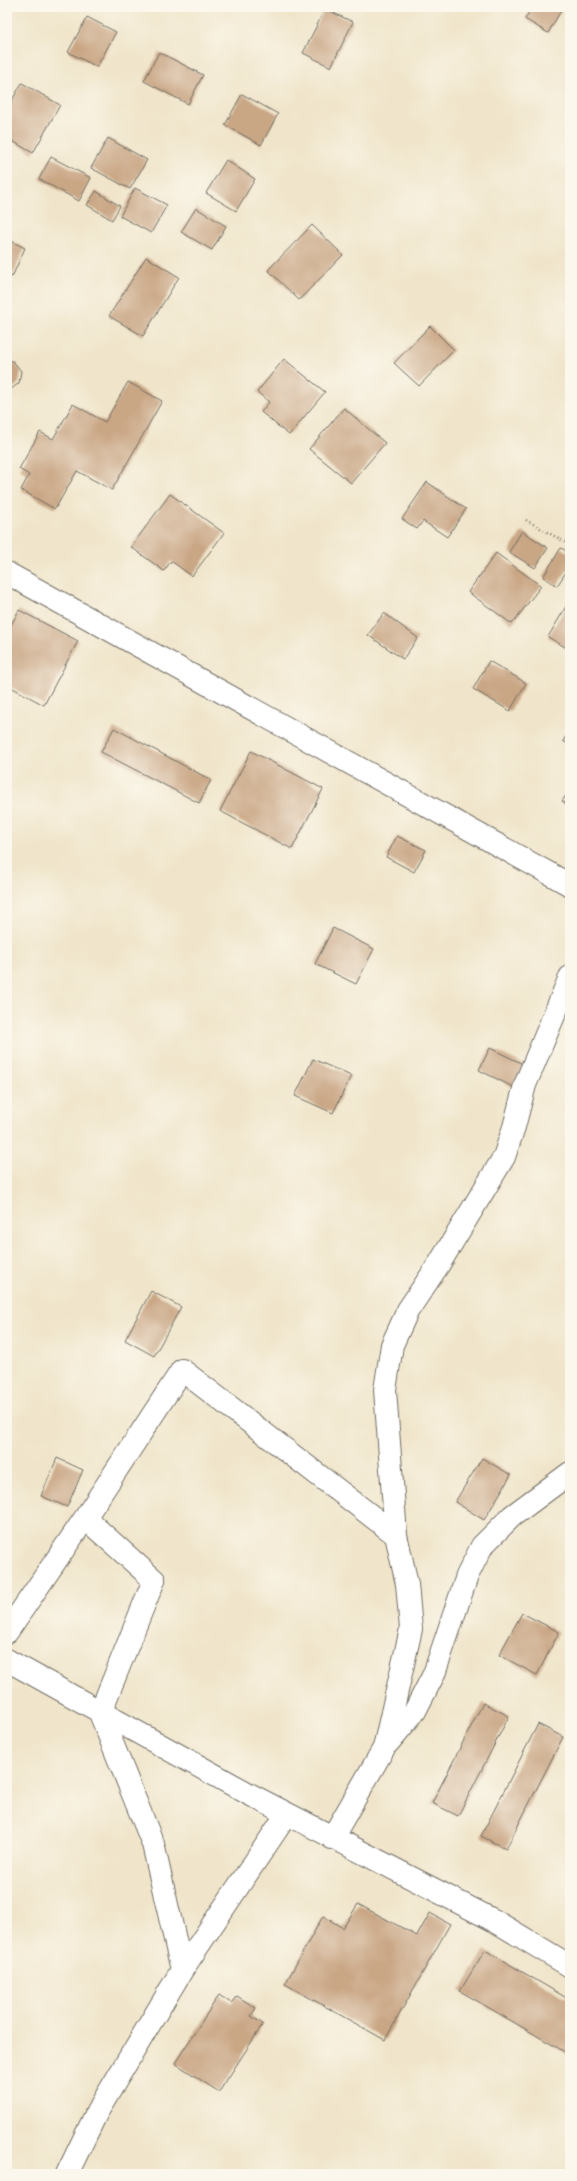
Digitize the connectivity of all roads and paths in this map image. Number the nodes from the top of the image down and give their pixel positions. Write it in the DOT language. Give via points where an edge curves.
graph roads {
  1 [pos="526,520"];
  2 [pos="570,546"];
  3 [pos="7,573"];
  4 [pos="570,885"];
  5 [pos="570,977"];
  6 [pos="570,1473"];
  7 [pos="85,1518"];
  8 [pos="396,1535"];
  9 [pos="7,1632"];
  10 [pos="7,1660"];
  11 [pos="100,1713"];
  12 [pos="384,1748"];
  13 [pos="287,1814"];
  14 [pos="332,1838"];
  15 [pos="570,1966"];
  16 [pos="182,1970"];
  17 [pos="67,2174"];
  1 -- 2 [label="path"];
  3 -- 4 [label="street"];
  5 -- 8 [label="street" via="525,1084 504,1157 408,1310 392,1345 384,1390"];
  6 -- 12 [label="street" via="512,1516 482,1546 467,1576 434,1674 415,1711"];
  7 -- 8 [label="street" via="182,1370"];
  7 -- 9 [label="street"];
  7 -- 11 [label="street" via="154,1580"];
  8 -- 12 [label="street" via="407,1584 411,1629"];
  10 -- 11 [label="street"];
  11 -- 13 [label="street"];
  11 -- 16 [label="street" via="153,1844"];
  12 -- 14 [label="street"];
  13 -- 14 [label="street"];
  13 -- 16 [label="street"];
  14 -- 15 [label="street" via="495,1921"];
  16 -- 17 [label="street" via="97,2112"];
}
